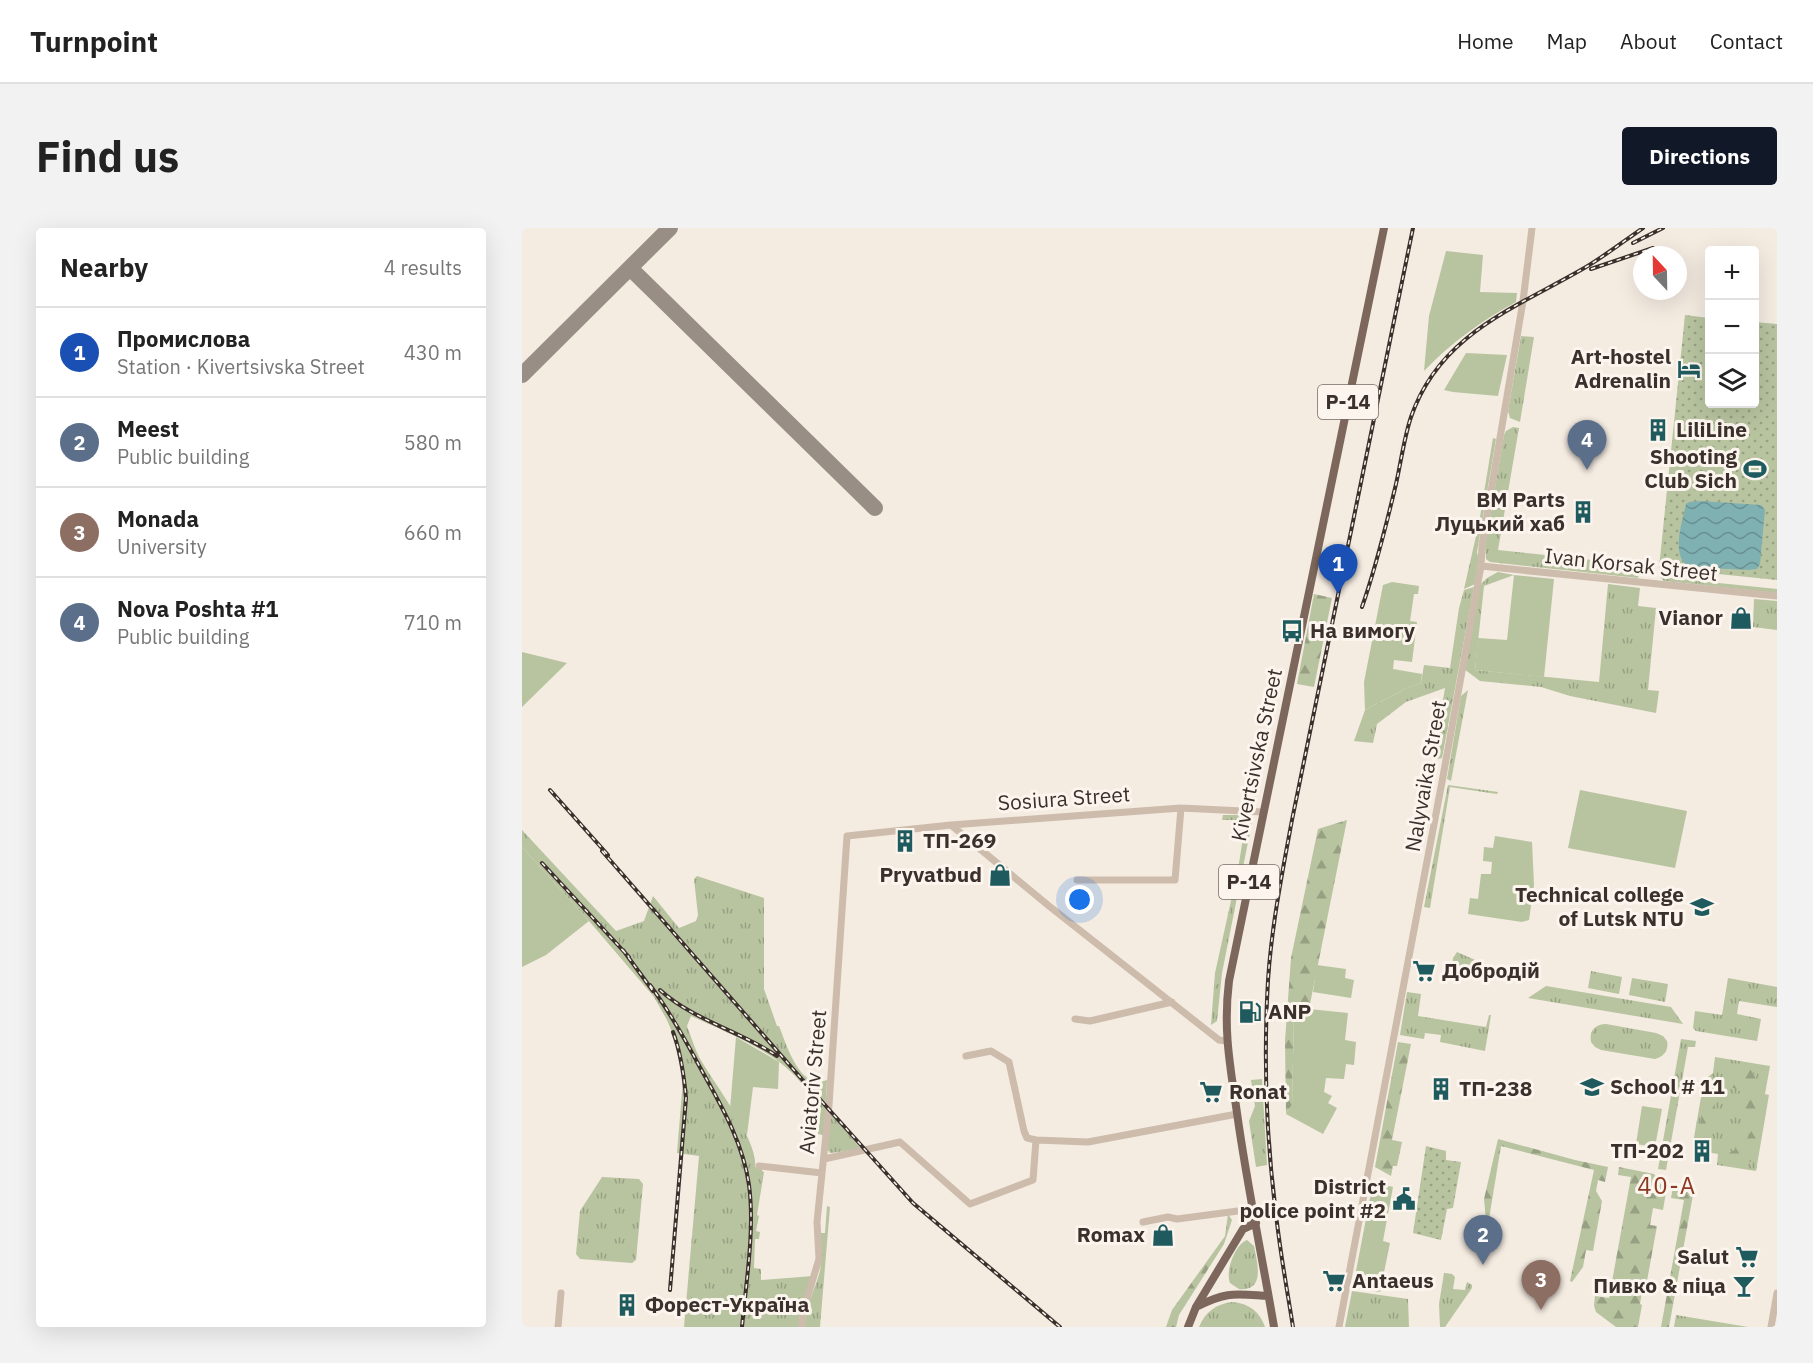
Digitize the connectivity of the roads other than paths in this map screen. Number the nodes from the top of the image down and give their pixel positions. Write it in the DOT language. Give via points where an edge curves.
graph roads {
  1 [pos="1384,228"];
  2 [pos="1532,228"];
  3 [pos="1481,566"];
  4 [pos="1777,596"];
  5 [pos="1181,808"];
  6 [pos="1263,812"];
  7 [pos="951,825"];
  8 [pos="847,836"];
  9 [pos="1077,880"];
  10 [pos="1172,1002"];
  11 [pos="1075,1019"];
  12 [pos="1226,1041"];
  13 [pos="966,1056"];
  14 [pos="1237,1114"];
  15 [pos="1036,1140"];
  16 [pos="824,1159"];
  17 [pos="759,1166"];
  18 [pos="822,1173"];
  19 [pos="1253,1209"];
  20 [pos="1143,1222"];
  21 [pos="1256,1223"];
  22 [pos="561,1293"];
  23 [pos="1777,1293"];
  24 [pos="1268,1296"];
  25 [pos="1196,1307"];
  26 [pos="558,1327"];
  27 [pos="802,1327"];
  28 [pos="1188,1327"];
  29 [pos="1274,1327"];
  30 [pos="1339,1327"];
  31 [pos="1771,1327"];
  1 -- 6 [label="main road, Kivertsivska Street / Р-14"];
  2 -- 3 [label="street, Nalyvaika Street"];
  3 -- 4 [label="street, Ivan Korsak Street"];
  3 -- 30 [label="street, Nalyvaika Street"];
  5 -- 6 [label="street, Sosiura Street"];
  5 -- 7 [label="street, Sosiura Street"];
  5 -- 9 [label="street" via="1174,880"];
  6 -- 12 [label="main road, Kivertsivska Street / Р-14" via="1229,981"];
  7 -- 8 [label="street, Sosiura Street"];
  7 -- 10 [label="street"];
  8 -- 16 [label="street, Aviatoriv Street"];
  10 -- 11 [label="street" via="1090,1022"];
  10 -- 12 [label="street" via="1219,1040"];
  12 -- 14 [label="main road, Kivertsivska Street / Р-14"];
  13 -- 15 [label="street" via="991,1051 1009,1062 1024,1131 1027,1138"];
  14 -- 15 [label="street" via="1088,1142"];
  14 -- 19 [label="main road, Kivertsivska Street / Р-14"];
  15 -- 16 [label="street" via="1033,1180 970,1204 900,1142"];
  16 -- 18 [label="street, Aviatoriv Street"];
  17 -- 18 [label="street"];
  18 -- 27 [label="street, Aviatoriv Street" via="817,1222 819,1259 802,1314"];
  19 -- 20 [label="street"];
  19 -- 21 [label="main road, Kivertsivska Street / Р-14"];
  21 -- 24 [label="main road, Kivertsivska Street / Р-14"];
  21 -- 25 [label="main road" via="1243,1229"];
  22 -- 26 [label="street"];
  23 -- 31 [label="street"];
  24 -- 25 [label="main road" via="1217,1296"];
  24 -- 29 [label="main road, Kivertsivska Street / Р-14"];
  25 -- 28 [label="main road"];
}
